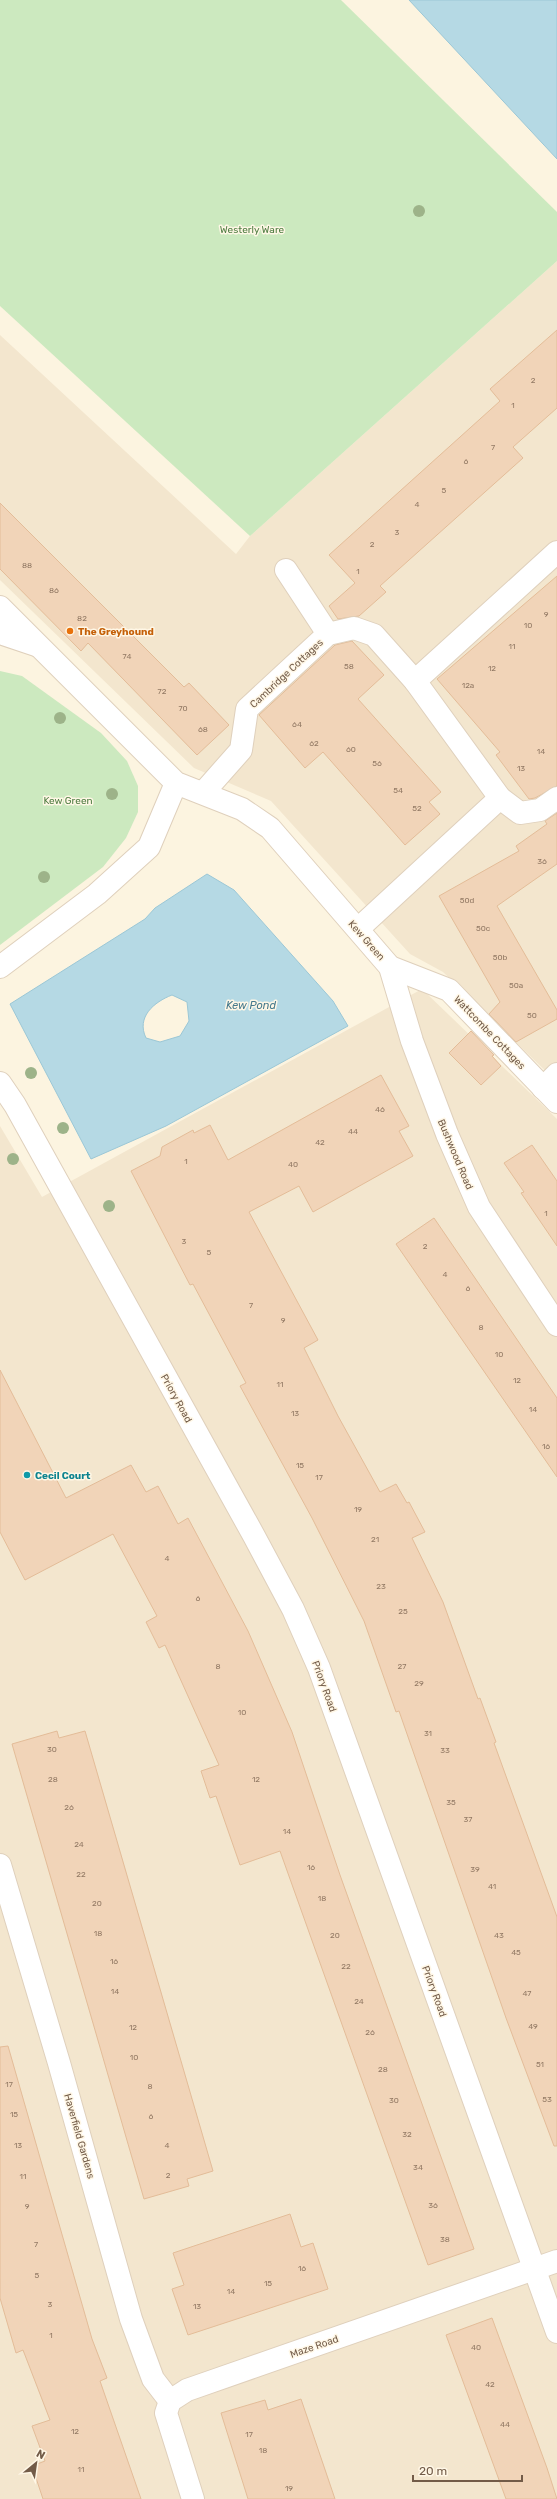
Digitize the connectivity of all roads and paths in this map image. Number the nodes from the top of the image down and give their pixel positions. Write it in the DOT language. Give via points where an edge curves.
graph roads {
  1 [pos="557,552"];
  2 [pos="286,570"];
  3 [pos="0,607"];
  4 [pos="0,633"];
  5 [pos="328,634"];
  6 [pos="41,647"];
  7 [pos="415,681"];
  8 [pos="176,783"];
  9 [pos="203,793"];
  10 [pos="500,798"];
  11 [pos="557,798"];
  12 [pos="358,929"];
  13 [pos="0,967"];
  14 [pos="390,967"];
  15 [pos="0,1083"];
  16 [pos="552,1088"];
  17 [pos="557,1325"];
  18 [pos="0,1865"];
  19 [pos="557,2261"];
  20 [pos="535,2269"];
  21 [pos="557,2332"];
  22 [pos="170,2401"];
  23 [pos="193,2499"];
  1 -- 7 [label="street"];
  2 -- 5 [label="street, Cambridge Cottages"];
  3 -- 6 [label="street, Kew Green"];
  4 -- 6 [label="street, Kew Green"];
  5 -- 7 [label="street, Cambridge Cottages" via="354,628 374,635"];
  5 -- 9 [label="street, Cambridge Cottages" via="247,709 241,750"];
  6 -- 8 [label="street, Kew Green"];
  7 -- 10 [label="street, Cambridge Cottages"];
  8 -- 9 [label="street, Kew Green"];
  8 -- 13 [label="street" via="149,847 96,894"];
  9 -- 12 [label="street, Kew Green" via="242,809 270,828"];
  10 -- 11 [label="street, Cambridge Cottages" via="520,813 540,810"];
  10 -- 12 [label="street"];
  12 -- 14 [label="street, Kew Green"];
  14 -- 16 [label="street, Wattcombe Cottages" via="449,990"];
  14 -- 17 [label="street, Bushwood Road" via="412,1041 447,1134 479,1207"];
  15 -- 20 [label="street, Priory Road" via="19,1112 293,1609 319,1668"];
  18 -- 22 [label="street, Haverfield Gardens" via="131,2318 153,2379"];
  19 -- 20 [label="street, Maze Road"];
  20 -- 21 [label="street, Priory Road"];
  20 -- 22 [label="street, Maze Road" via="187,2390"];
  22 -- 23 [label="street" via="166,2413"];
}
